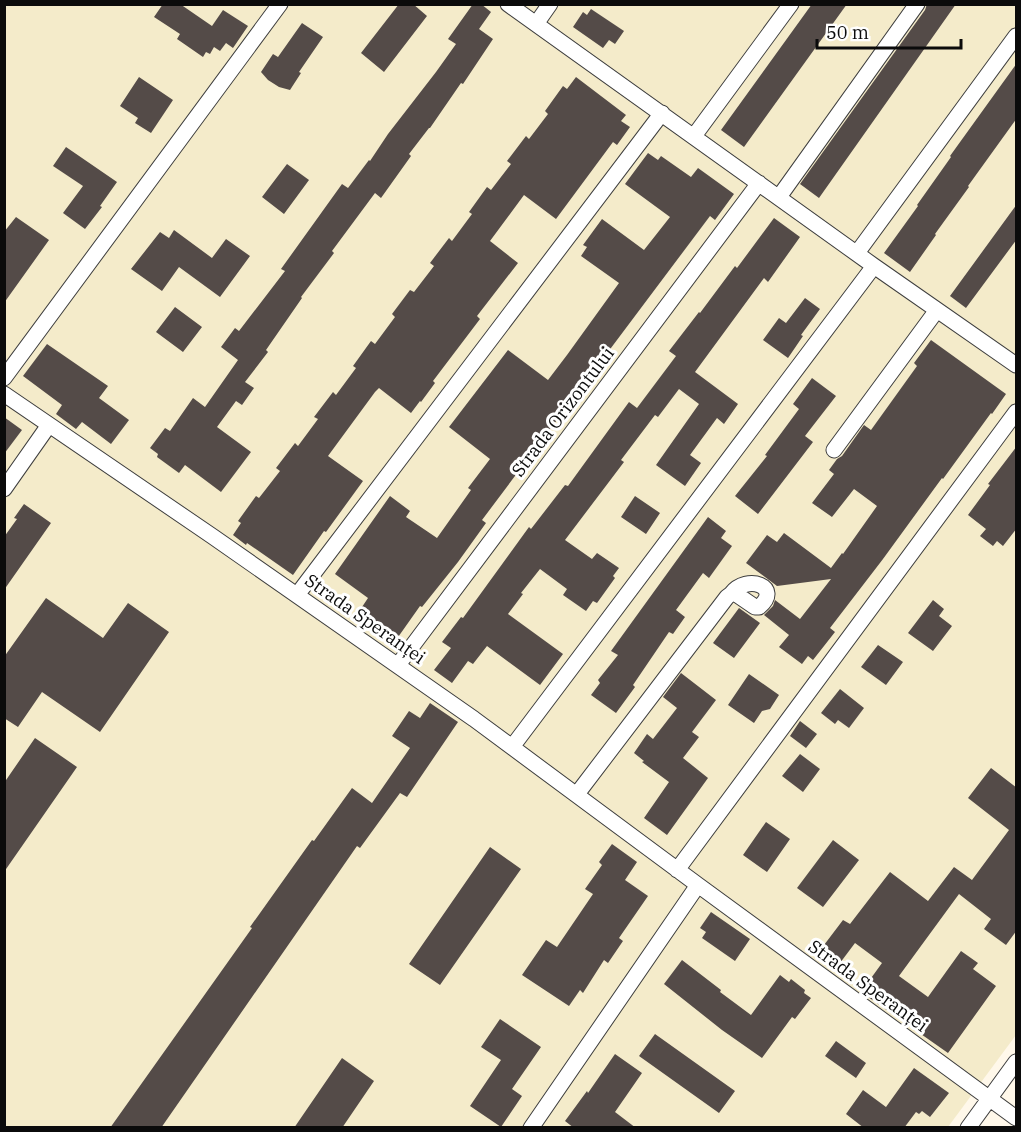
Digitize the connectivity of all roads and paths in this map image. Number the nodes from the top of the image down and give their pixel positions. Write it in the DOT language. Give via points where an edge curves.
graph roads {
  1 [pos="280,4"];
  2 [pos="508,4"];
  3 [pos="550,4"];
  4 [pos="791,4"];
  5 [pos="917,4"];
  6 [pos="536,24"];
  7 [pos="1017,36"];
  8 [pos="662,113"];
  9 [pos="694,136"];
  10 [pos="759,183"];
  11 [pos="779,197"];
  12 [pos="857,253"];
  13 [pos="874,266"];
  14 [pos="937,310"];
  15 [pos="1017,365"];
  16 [pos="4,378"];
  17 [pos="4,394"];
  18 [pos="1017,412"];
  19 [pos="49,425"];
  20 [pos="834,450"];
  21 [pos="4,489"];
  22 [pos="731,594"];
  23 [pos="297,595"];
  24 [pos="398,666"];
  25 [pos="512,747"];
  26 [pos="577,794"];
  27 [pos="677,870"];
  28 [pos="698,885"];
  29 [pos="1017,1062"];
  30 [pos="989,1099"];
  31 [pos="1017,1119"];
  32 [pos="531,1128"];
  33 [pos="968,1128"];
  1 -- 16 [label="street"];
  2 -- 6 [label="street"];
  3 -- 6 [label="street"];
  4 -- 9 [label="street"];
  5 -- 11 [label="street"];
  6 -- 8 [label="street"];
  7 -- 12 [label="street"];
  8 -- 9 [label="street"];
  8 -- 23 [label="street"];
  9 -- 10 [label="street"];
  10 -- 11 [label="street"];
  10 -- 24 [label="street, Strada Orizontului"];
  11 -- 12 [label="street"];
  12 -- 13 [label="street"];
  13 -- 14 [label="street"];
  13 -- 25 [label="street"];
  14 -- 15 [label="street"];
  14 -- 20 [label="street"];
  17 -- 19 [label="street, Strada Speranței"];
  18 -- 27 [label="street"];
  19 -- 21 [label="street"];
  19 -- 23 [label="street, Strada Speranței"];
  22 -- 26 [label="street"];
  23 -- 24 [label="street, Strada Speranței"];
  24 -- 25 [label="street, Strada Speranței"];
  25 -- 26 [label="street, Strada Speranței"];
  26 -- 27 [label="street, Strada Speranței"];
  27 -- 28 [label="street, Strada Speranței"];
  28 -- 30 [label="street, Strada Speranței"];
  28 -- 32 [label="street"];
  29 -- 30 [label="street"];
  30 -- 31 [label="street, Strada Speranței"];
  30 -- 33 [label="street"];
}
